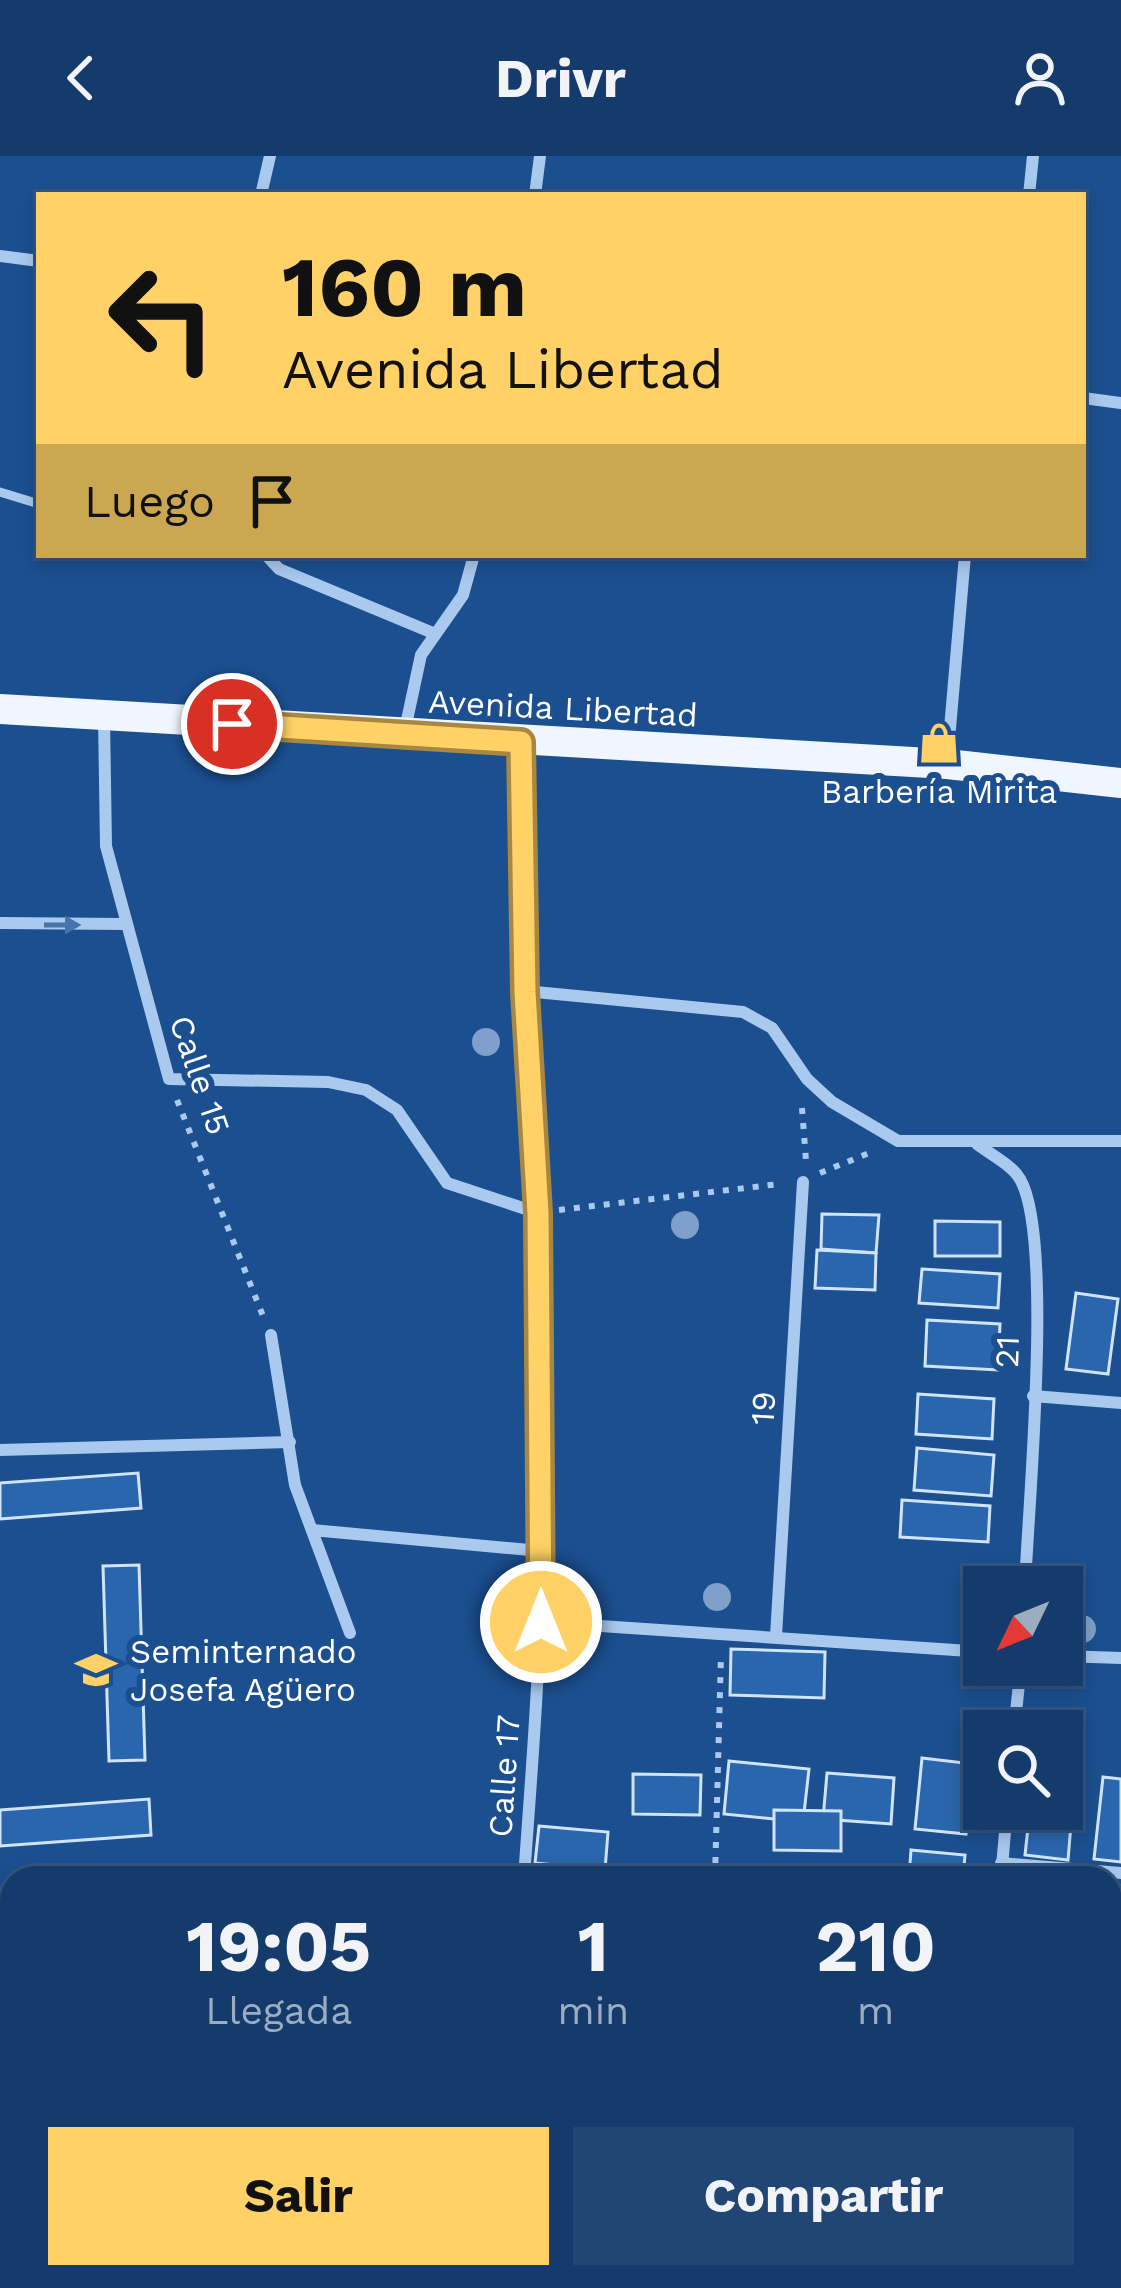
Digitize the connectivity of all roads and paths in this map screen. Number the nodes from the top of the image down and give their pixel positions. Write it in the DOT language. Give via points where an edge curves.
graph roads {
  1 [pos="271,156"];
  2 [pos="540,156"];
  3 [pos="1033,156"];
  4 [pos="262,192"];
  5 [pos="535,192"];
  6 [pos="1029,192"];
  7 [pos="0,256"];
  8 [pos="36,261"];
  9 [pos="1086,398"];
  10 [pos="1121,403"];
  11 [pos="0,492"];
  12 [pos="36,503"];
  13 [pos="265,558"];
  14 [pos="473,558"];
  15 [pos="965,558"];
  16 [pos="433,633"];
  17 [pos="0,709"];
  18 [pos="104,716"];
  19 [pos="404,734"];
  20 [pos="521,742"];
  21 [pos="946,764"];
  22 [pos="1121,783"];
  23 [pos="0,923"];
  24 [pos="124,924"];
  25 [pos="525,992"];
  26 [pos="791,1052"];
  27 [pos="169,1079"];
  28 [pos="898,1141"];
  29 [pos="1121,1142"];
  30 [pos="976,1143"];
  31 [pos="803,1182"];
  32 [pos="538,1213"];
  33 [pos="271,1335"];
  34 [pos="1033,1396"];
  35 [pos="1121,1403"];
  36 [pos="290,1442"];
  37 [pos="0,1450"];
  38 [pos="312,1530"];
  39 [pos="541,1551"];
  40 [pos="1026,1566"];
  41 [pos="541,1622"];
  42 [pos="722,1632"];
  43 [pos="350,1633"];
  44 [pos="776,1636"];
  45 [pos="963,1650"];
  46 [pos="1083,1657"];
  47 [pos="1121,1658"];
  48 [pos="1005,1830"];
  49 [pos="525,1866"];
  50 [pos="715,1866"];
  51 [pos="1001,1866"];
  1 -- 4 [label="street"];
  2 -- 5 [label="street"];
  3 -- 6 [label="street"];
  7 -- 8 [label="street"];
  9 -- 10 [label="street"];
  11 -- 12 [label="lane"];
  13 -- 16 [label="street"];
  14 -- 16 [label="street" via="464,595"];
  15 -- 21 [label="street"];
  16 -- 19 [label="street"];
  17 -- 18 [label="main road, Avenida Libertad"];
  18 -- 19 [label="main road, Avenida Libertad"];
  18 -- 24 [label="street, Calle 15" via="106,846"];
  19 -- 20 [label="main road, Avenida Libertad"];
  20 -- 21 [label="main road, Avenida Libertad"];
  20 -- 25 [label="street, Calle 17"];
  21 -- 22 [label="main road, Avenida Libertad"];
  23 -- 24 [label="street, one-way"];
  24 -- 27 [label="street, Calle 15"];
  25 -- 26 [label="street" via="743,1012 772,1028"];
  25 -- 32 [label="street, Calle 17"];
  26 -- 28 [label="street" via="832,1102"];
  26 -- 31 [label="path" via="806,1142"];
  27 -- 32 [label="street" via="366,1090 397,1110 447,1184"];
  27 -- 33 [label="path, Calle 15"];
  28 -- 30 [label="street"];
  28 -- 31 [label="path"];
  29 -- 30 [label="street"];
  30 -- 34 [label="street, 21" via="1019,1176 1032,1212"];
  31 -- 32 [label="path"];
  31 -- 44 [label="street, 19"];
  32 -- 39 [label="street, Calle 17"];
  33 -- 36 [label="street"];
  34 -- 35 [label="street"];
  34 -- 40 [label="street, 21"];
  36 -- 37 [label="street"];
  36 -- 38 [label="street"];
  38 -- 39 [label="street"];
  38 -- 43 [label="street"];
  39 -- 41 [label="street, Calle 17"];
  41 -- 42 [label="street"];
  41 -- 49 [label="street, Calle 17"];
  42 -- 44 [label="street"];
  42 -- 50 [label="path"];
  44 -- 45 [label="street"];
  46 -- 47 [label="street"];
  48 -- 51 [label="street"];
}
